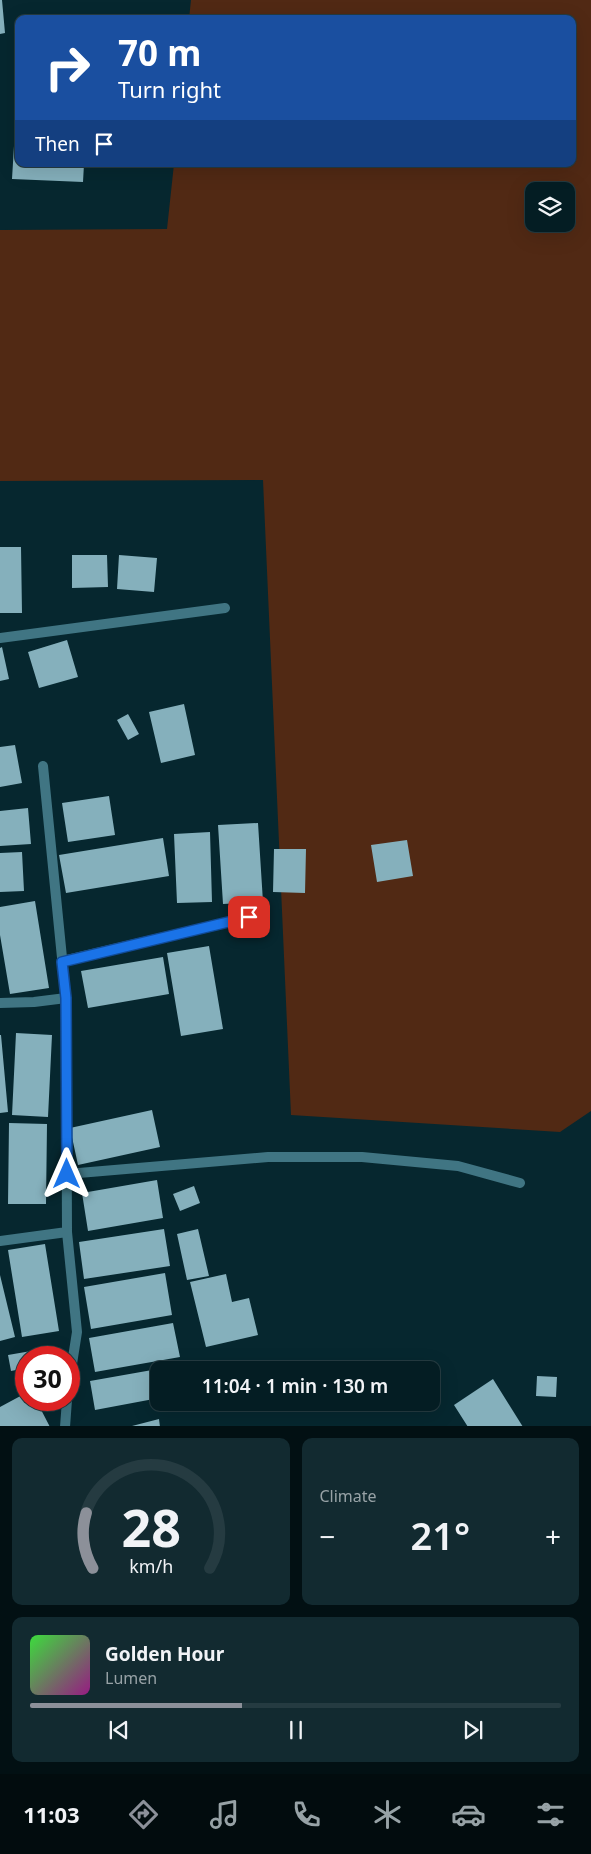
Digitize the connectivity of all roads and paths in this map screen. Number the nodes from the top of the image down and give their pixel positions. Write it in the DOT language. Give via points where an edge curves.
graph roads {
  1 [pos="225,608"];
  2 [pos="0,638"];
  3 [pos="43,766"];
  4 [pos="249,917"];
  5 [pos="62,962"];
  6 [pos="66,998"];
  7 [pos="0,1003"];
  8 [pos="67,1174"];
  9 [pos="520,1183"];
  10 [pos="67,1232"];
  11 [pos="0,1241"];
  12 [pos="75,1346"];
  13 [pos="66,1411"];
  14 [pos="65,1426"];
  1 -- 2 [label="street"];
  3 -- 5 [label="street"];
  4 -- 5 [label="street"];
  5 -- 6 [label="street"];
  6 -- 7 [label="street"];
  6 -- 8 [label="street"];
  8 -- 9 [label="street" via="268,1157 362,1157 458,1166"];
  8 -- 10 [label="street"];
  10 -- 11 [label="street"];
  10 -- 12 [label="street" via="77,1332"];
  13 -- 14 [label="street"];
}
